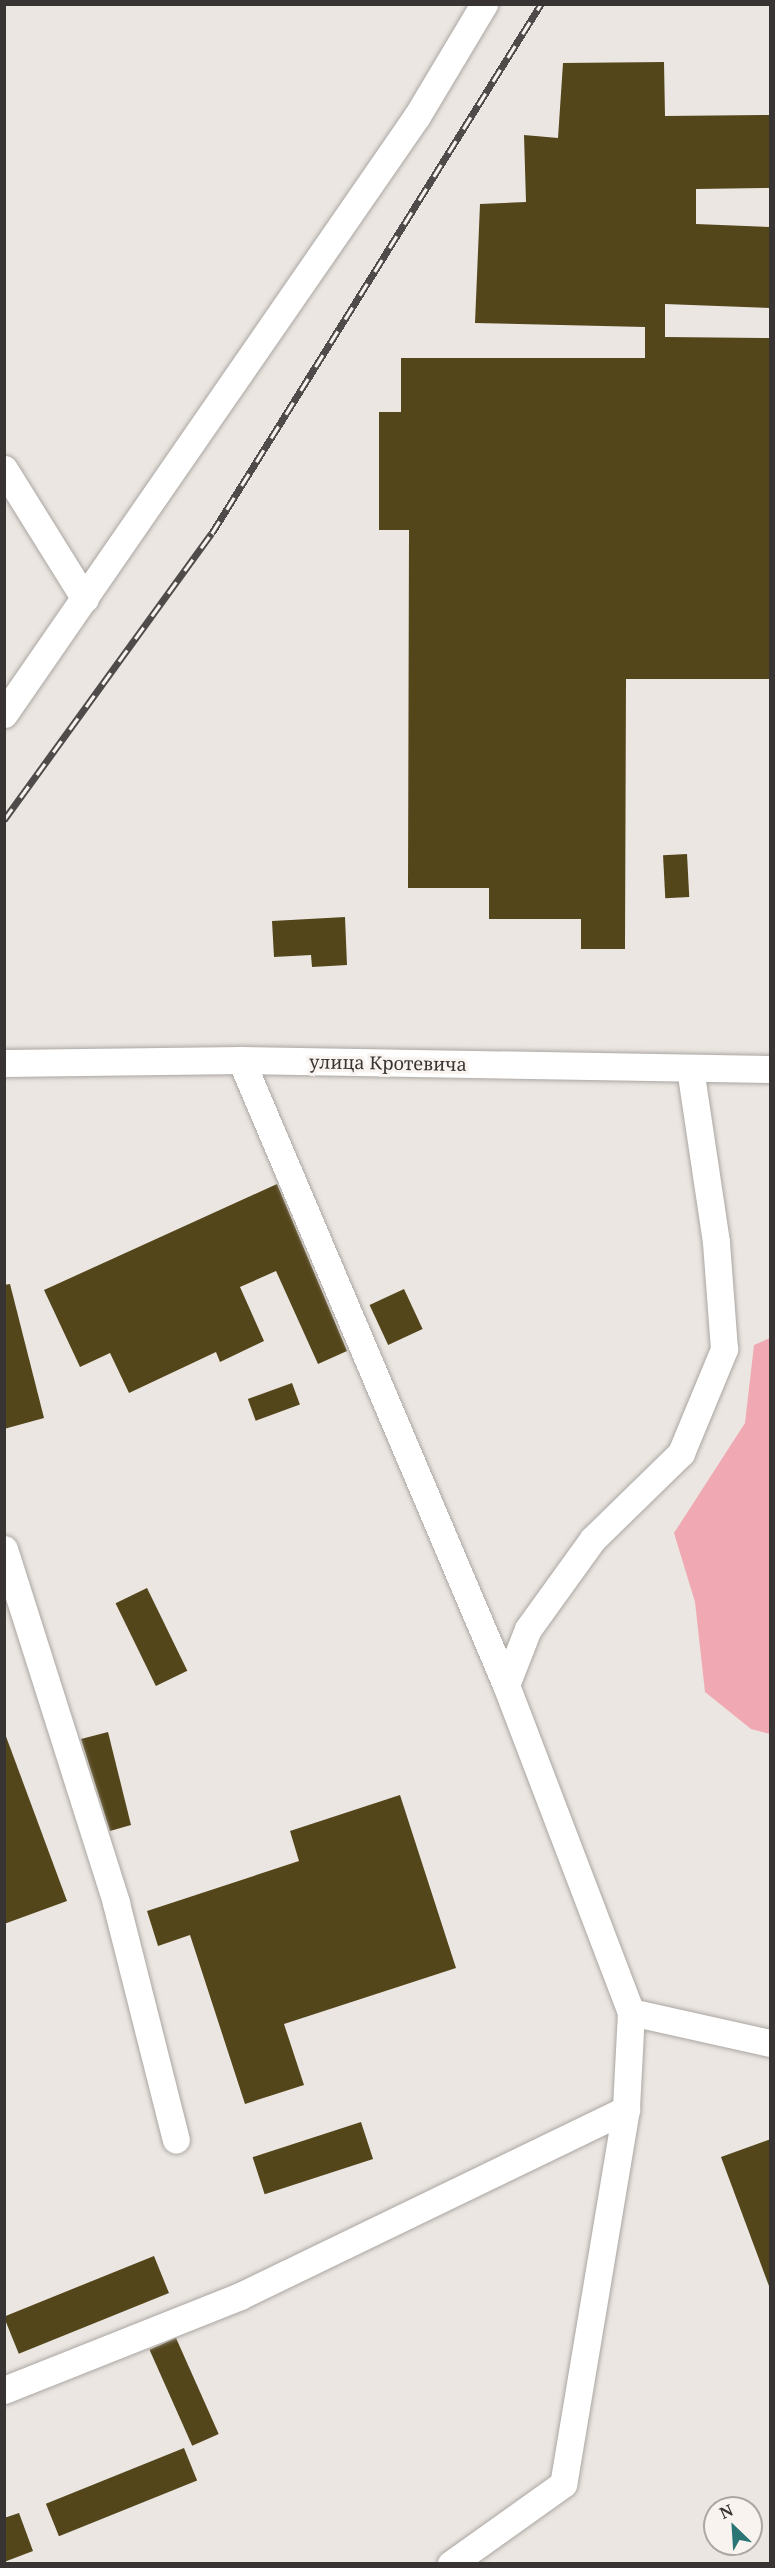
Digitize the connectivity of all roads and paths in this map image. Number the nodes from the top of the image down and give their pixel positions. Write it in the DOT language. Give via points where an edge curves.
graph roads {
  1 [pos="484,4"];
  2 [pos="4,468"];
  3 [pos="85,599"];
  4 [pos="4,714"];
  5 [pos="241,1060"];
  6 [pos="4,1063"];
  7 [pos="690,1069"];
  8 [pos="771,1069"];
  9 [pos="4,1549"];
  10 [pos="506,1685"];
  11 [pos="631,2012"];
  12 [pos="771,2043"];
  13 [pos="626,2109"];
  14 [pos="176,2140"];
  15 [pos="4,2390"];
  16 [pos="451,2564"];
  1 -- 3 [label="street" via="417,116"];
  2 -- 3 [label="street"];
  3 -- 4 [label="street"];
  5 -- 6 [label="street, улица Кротевича"];
  5 -- 7 [label="street, улица Кротевича"];
  5 -- 10 [label="street"];
  7 -- 8 [label="street, улица Кротевича"];
  7 -- 10 [label="street" via="716,1242 724,1349 681,1453 593,1539 528,1629"];
  9 -- 14 [label="street" via="116,1903"];
  10 -- 11 [label="street"];
  11 -- 12 [label="street"];
  11 -- 13 [label="street"];
  13 -- 15 [label="street" via="240,2296"];
  13 -- 16 [label="street" via="563,2484"];
}
